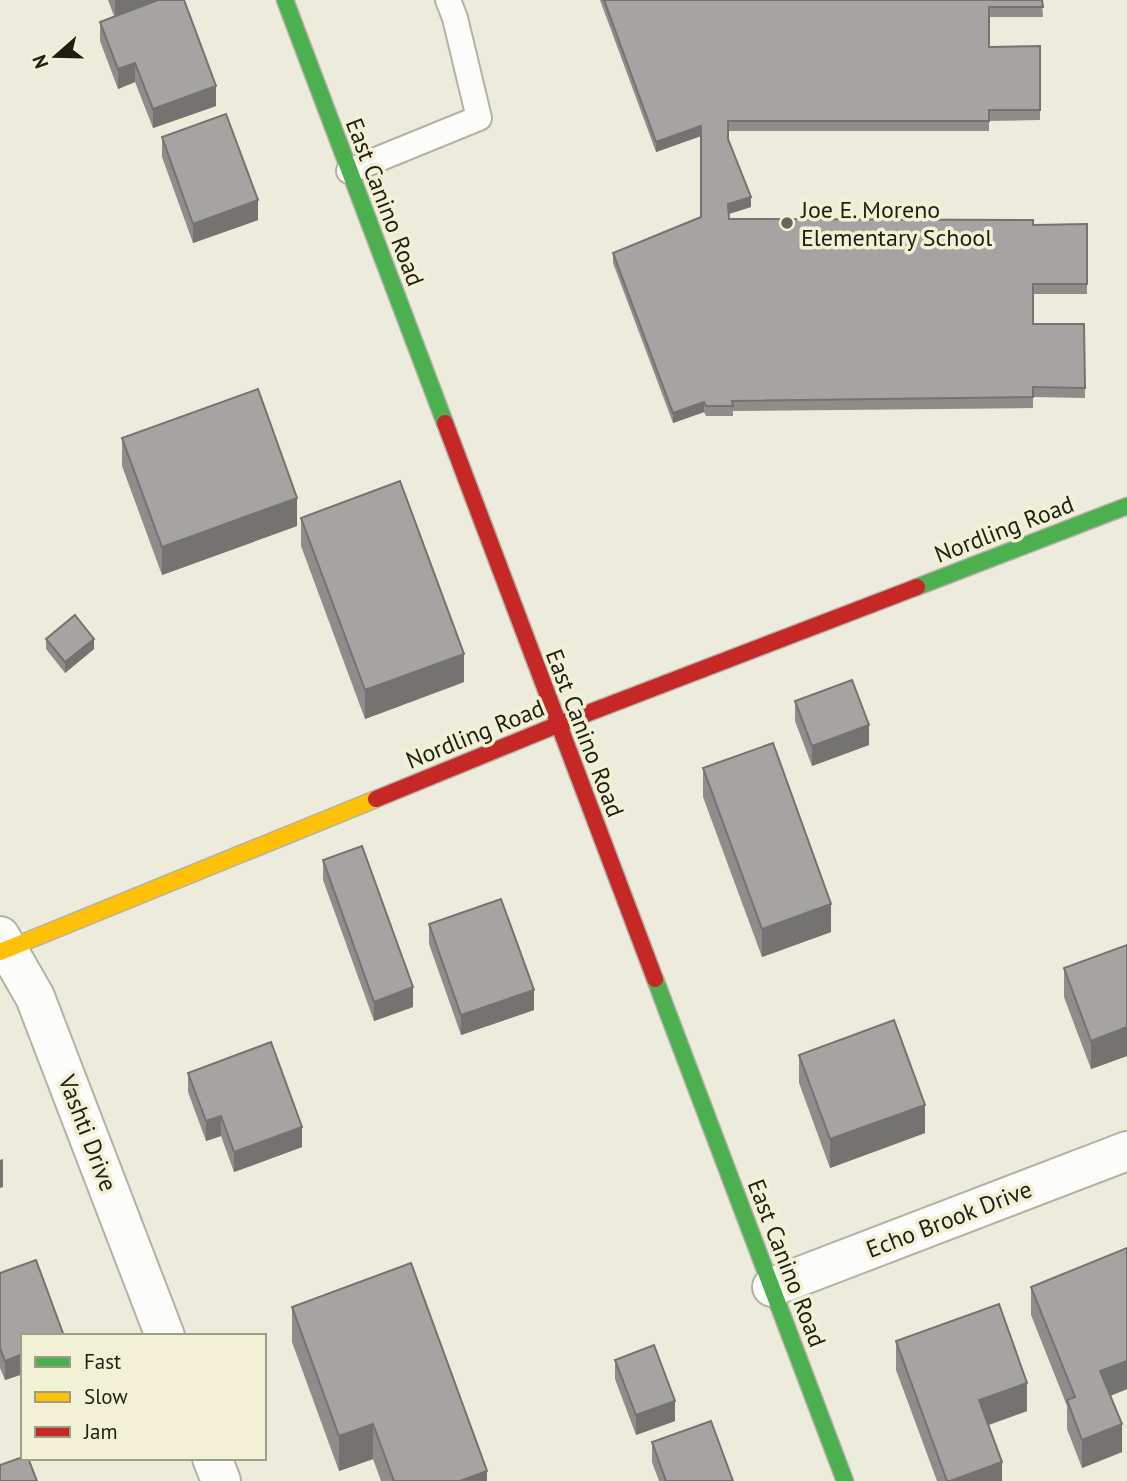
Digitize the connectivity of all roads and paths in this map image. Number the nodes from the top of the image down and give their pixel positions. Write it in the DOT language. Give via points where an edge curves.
graph roads {
  1 [pos="285,0"];
  2 [pos="448,0"];
  3 [pos="349,171"];
  4 [pos="1127,506"];
  5 [pos="558,725"];
  6 [pos="2,945"];
  7 [pos="1127,1151"];
  8 [pos="772,1287"];
  9 [pos="164,1334"];
  10 [pos="213,1460"];
  11 [pos="221,1481"];
  12 [pos="845,1481"];
  1 -- 3 [label="street, East Canino Road"];
  2 -- 3 [label="lane" via="479,118"];
  3 -- 5 [label="street, East Canino Road"];
  4 -- 5 [label="street, Nordling Road"];
  5 -- 6 [label="street, Nordling Road"];
  5 -- 8 [label="street, East Canino Road"];
  6 -- 9 [label="street, Vashti Drive" via="35,997"];
  7 -- 8 [label="street, Echo Brook Drive"];
  8 -- 12 [label="street, East Canino Road"];
  10 -- 11 [label="street"];
}
